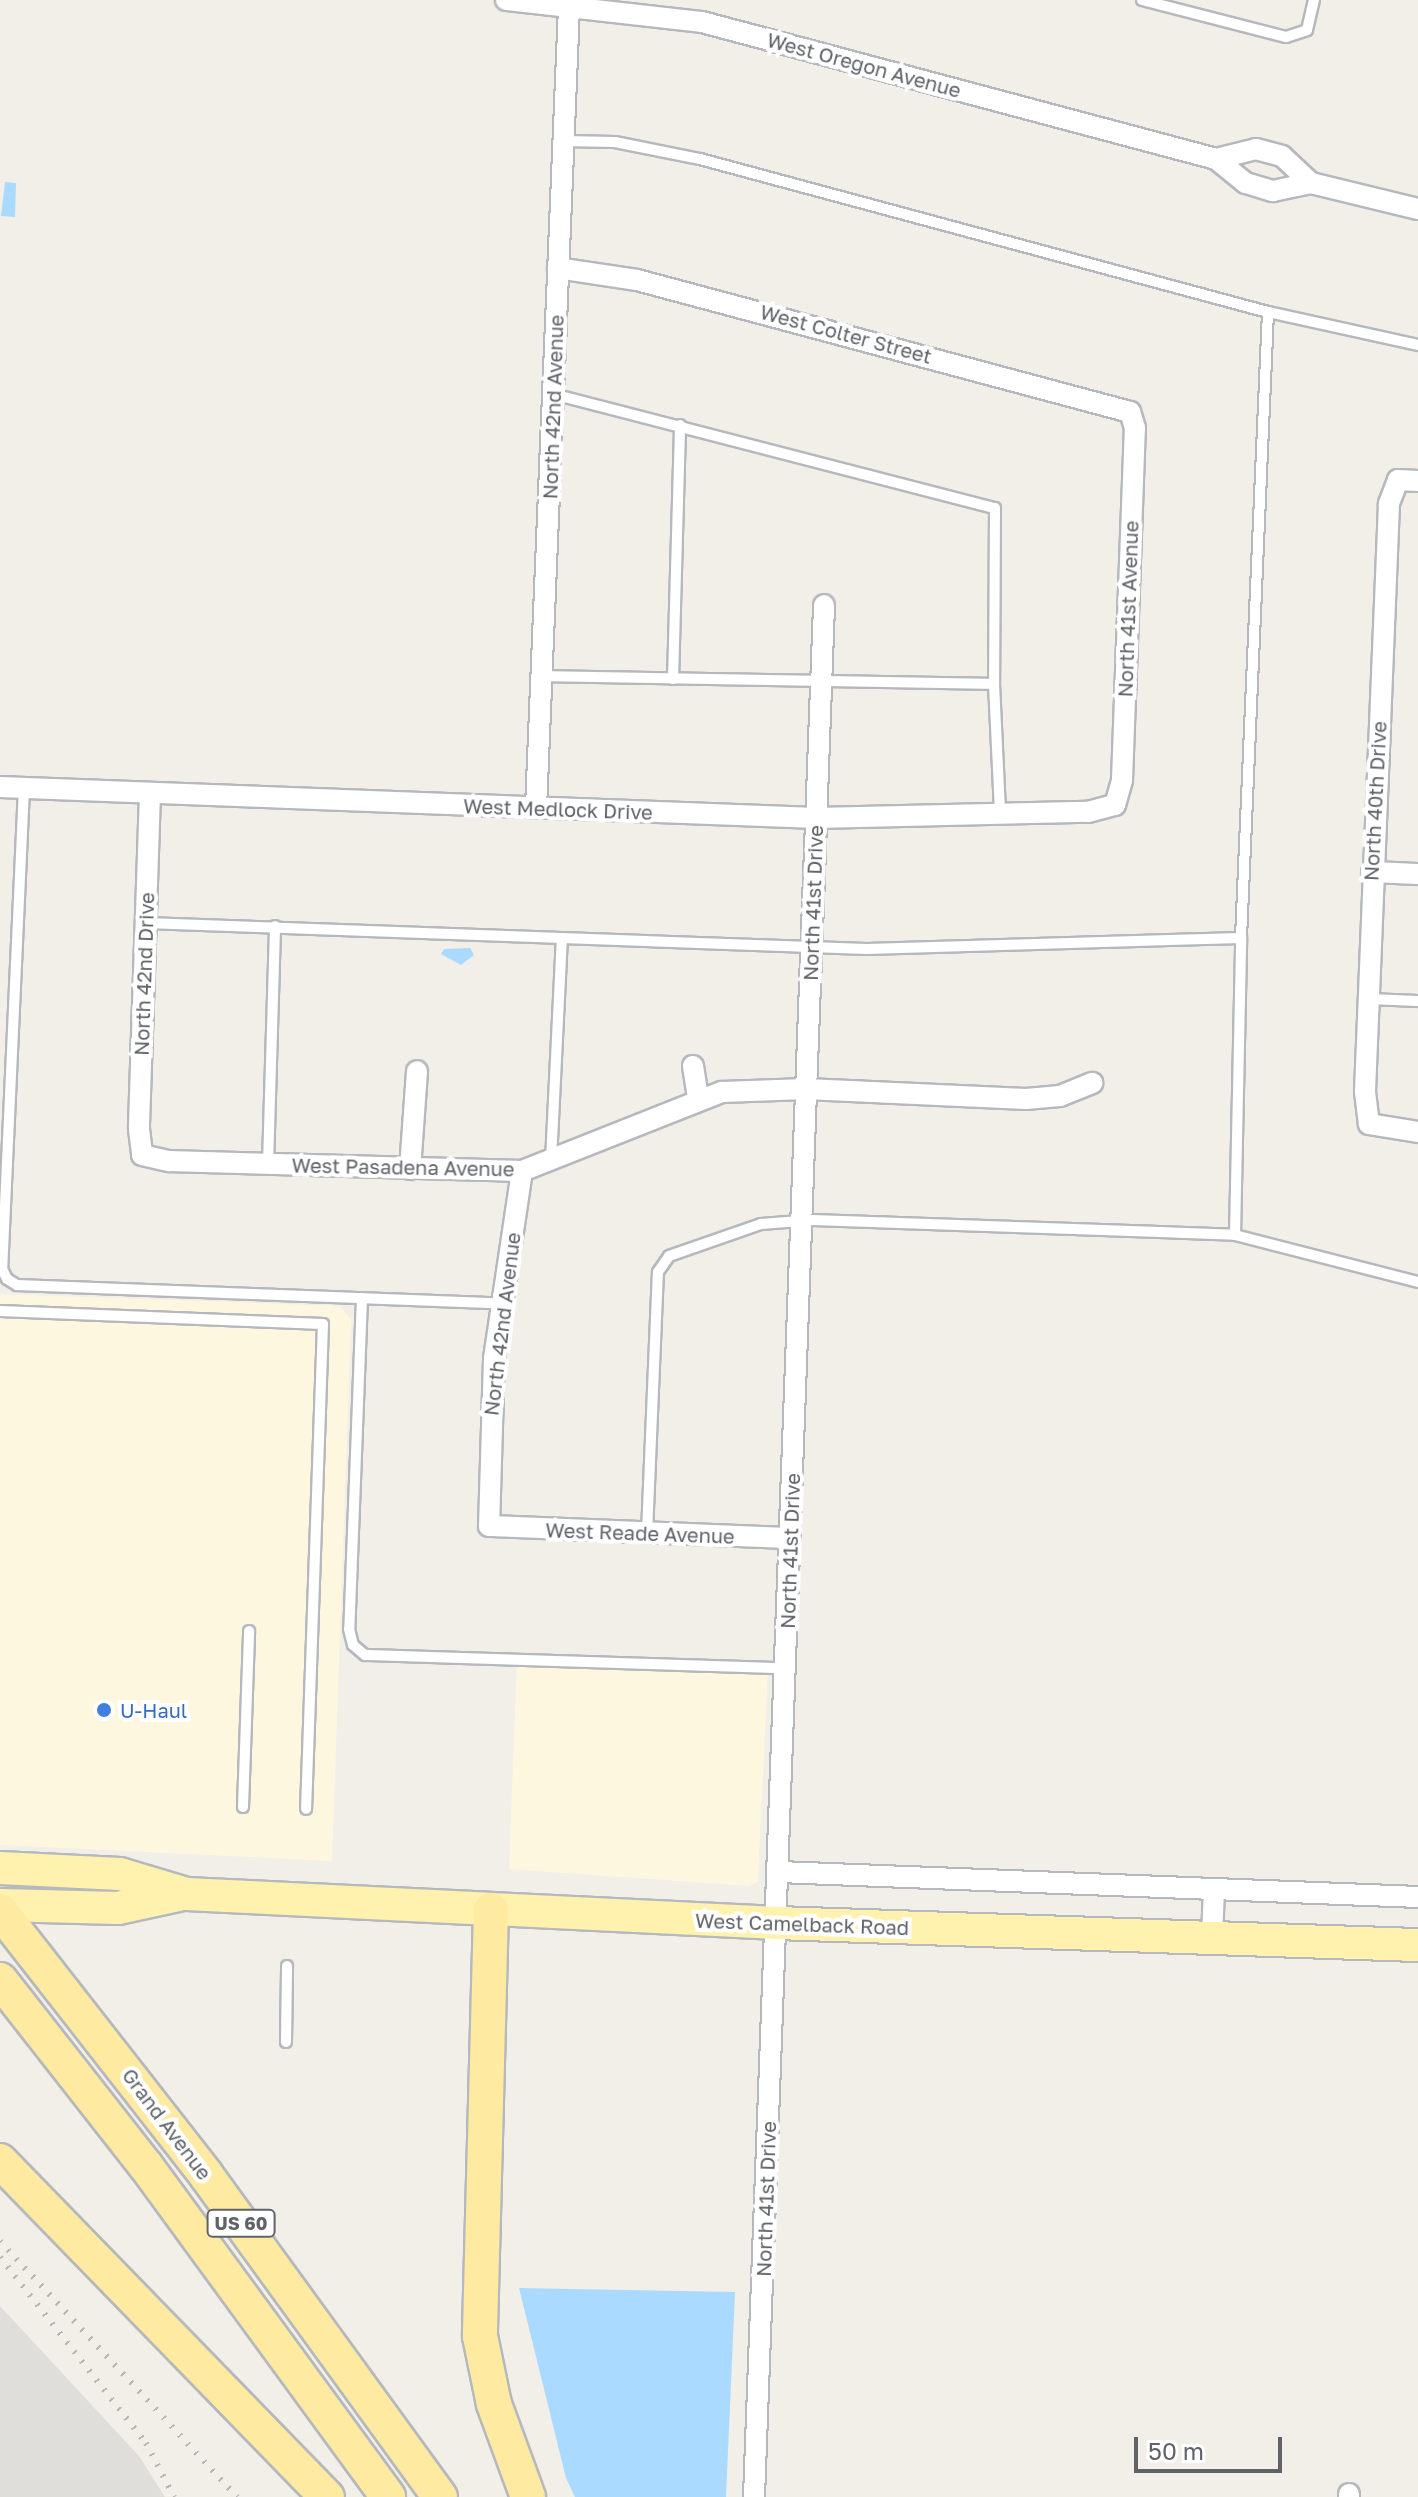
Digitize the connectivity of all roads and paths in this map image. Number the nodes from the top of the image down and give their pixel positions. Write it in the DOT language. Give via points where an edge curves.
graph roads {
  1 [pos="506,0"];
  2 [pos="1142,0"];
  3 [pos="1314,0"];
  4 [pos="569,7"];
  5 [pos="563,141"];
  6 [pos="1216,159"];
  7 [pos="1311,183"];
  8 [pos="1418,209"];
  9 [pos="558,268"];
  10 [pos="1268,312"];
  11 [pos="1418,345"];
  12 [pos="553,394"];
  13 [pos="1130,412"];
  14 [pos="680,425"];
  15 [pos="1408,480"];
  16 [pos="824,605"];
  17 [pos="542,676"];
  18 [pos="673,679"];
  19 [pos="821,680"];
  20 [pos="994,684"];
  21 [pos="0,787"];
  22 [pos="24,788"];
  23 [pos="150,793"];
  24 [pos="1115,805"];
  25 [pos="536,808"];
  26 [pos="1000,813"];
  27 [pos="816,818"];
  28 [pos="1372,872"];
  29 [pos="1418,874"];
  30 [pos="146,923"];
  31 [pos="275,926"];
  32 [pos="1241,938"];
  33 [pos="562,939"];
  34 [pos="811,947"];
  35 [pos="1369,999"];
  36 [pos="1418,1001"];
  37 [pos="693,1066"];
  38 [pos="417,1071"];
  39 [pos="1093,1083"];
  40 [pos="806,1089"];
  41 [pos="698,1099"];
  42 [pos="1418,1132"];
  43 [pos="142,1155"];
  44 [pos="551,1161"];
  45 [pos="268,1164"];
  46 [pos="410,1169"];
  47 [pos="522,1171"];
  48 [pos="802,1220"];
  49 [pos="1235,1235"];
  50 [pos="1418,1282"];
  51 [pos="362,1298"];
  52 [pos="504,1304"];
  53 [pos="0,1311"];
  54 [pos="489,1526"];
  55 [pos="647,1533"];
  56 [pos="790,1538"];
  57 [pos="249,1631"];
  58 [pos="786,1668"];
  59 [pos="243,1807"];
  60 [pos="306,1809"];
  61 [pos="0,1868"];
  62 [pos="779,1872"];
  63 [pos="1214,1889"];
  64 [pos="187,1894"];
  65 [pos="1418,1897"];
  66 [pos="0,1908"];
  67 [pos="491,1910"];
  68 [pos="777,1923"];
  69 [pos="1212,1937"];
  70 [pos="1418,1945"];
  71 [pos="287,1966"];
  72 [pos="0,1980"];
  73 [pos="286,2042"];
  74 [pos="0,2161"];
  75 [pos="327,2497"];
  76 [pos="388,2497"];
  77 [pos="440,2497"];
  78 [pos="528,2497"];
  79 [pos="754,2497"];
  1 -- 4 [label="street, West Oregon Avenue"];
  2 -- 3 [label="lane" via="1286,37 1307,30"];
  4 -- 5 [label="street, North 42nd Avenue"];
  4 -- 6 [label="street, West Oregon Avenue" via="702,22"];
  5 -- 9 [label="street, North 42nd Avenue"];
  5 -- 10 [label="lane" via="615,142 700,159"];
  6 -- 7 [label="street, West Oregon Avenue" via="1246,183 1273,191"];
  6 -- 7 [label="street, West Oregon Avenue" via="1256,149 1282,156"];
  7 -- 8 [label="street, West Oregon Avenue"];
  9 -- 12 [label="street, North 42nd Avenue"];
  9 -- 13 [label="street, West Colter Street" via="637,280"];
  10 -- 11 [label="lane"];
  10 -- 32 [label="lane"];
  12 -- 14 [label="lane"];
  12 -- 17 [label="street, North 42nd Avenue"];
  13 -- 24 [label="street, North 41st Avenue" via="1135,428 1123,765"];
  14 -- 18 [label="lane"];
  14 -- 20 [label="lane" via="995,508"];
  15 -- 28 [label="street, North 40th Drive" via="1389,504"];
  16 -- 19 [label="street, North 41st Drive"];
  17 -- 18 [label="lane"];
  17 -- 25 [label="street, North 42nd Avenue"];
  18 -- 19 [label="lane"];
  19 -- 20 [label="lane"];
  19 -- 27 [label="street, North 41st Drive"];
  20 -- 26 [label="lane"];
  21 -- 22 [label="street, West Medlock Drive"];
  22 -- 23 [label="street, West Medlock Drive"];
  22 -- 51 [label="lane" via="2,1269 7,1279 17,1285"];
  23 -- 25 [label="street, West Medlock Drive"];
  23 -- 30 [label="street, North 42nd Drive"];
  24 -- 26 [label="street, West Medlock Drive" via="1088,812"];
  25 -- 27 [label="street, West Medlock Drive"];
  26 -- 27 [label="street, West Medlock Drive"];
  27 -- 34 [label="street, North 41st Drive"];
  28 -- 29 [label="street"];
  28 -- 35 [label="street, North 40th Drive"];
  30 -- 31 [label="lane"];
  30 -- 43 [label="street, North 42nd Drive"];
  31 -- 33 [label="lane"];
  31 -- 45 [label="lane"];
  32 -- 34 [label="lane"];
  32 -- 49 [label="lane"];
  33 -- 34 [label="lane"];
  33 -- 44 [label="lane"];
  34 -- 40 [label="street, North 41st Drive"];
  35 -- 36 [label="lane"];
  35 -- 42 [label="street, North 40th Drive" via="1369,1124"];
  37 -- 41 [label="street"];
  38 -- 46 [label="street"];
  39 -- 40 [label="street, West Pasadena Avenue" via="1060,1096 1026,1099"];
  40 -- 41 [label="street, West Pasadena Avenue" via="722,1092"];
  40 -- 48 [label="street, North 41st Drive"];
  41 -- 44 [label="street, West Pasadena Avenue"];
  43 -- 45 [label="street, West Pasadena Avenue" via="169,1161"];
  44 -- 47 [label="street, West Pasadena Avenue"];
  45 -- 46 [label="street, West Pasadena Avenue"];
  46 -- 47 [label="street, West Pasadena Avenue"];
  47 -- 52 [label="street, North 42nd Avenue"];
  48 -- 49 [label="lane"];
  48 -- 55 [label="lane" via="761,1224 669,1256 658,1272"];
  48 -- 56 [label="street, North 41st Drive"];
  49 -- 50 [label="lane"];
  51 -- 52 [label="lane"];
  51 -- 58 [label="lane" via="349,1629 353,1645 365,1655"];
  52 -- 54 [label="street, North 42nd Avenue" via="494,1359"];
  53 -- 60 [label="lane" via="323,1324"];
  54 -- 55 [label="street, West Reade Avenue"];
  55 -- 56 [label="street, West Reade Avenue"];
  56 -- 58 [label="street, North 41st Drive"];
  57 -- 59 [label="lane"];
  58 -- 62 [label="street, North 41st Drive"];
  61 -- 64 [label="main road, West Camelback Road" via="120,1874"];
  62 -- 63 [label="street"];
  62 -- 68 [label="street, North 41st Drive"];
  63 -- 65 [label="street"];
  63 -- 69 [label="street"];
  64 -- 66 [label="main road, West Camelback Road" via="118,1908"];
  64 -- 67 [label="main road, West Camelback Road"];
  66 -- 77 [label="highway, Grand Avenue / US 60" via="206,2175"];
  67 -- 68 [label="main road, West Camelback Road"];
  67 -- 78 [label="highway" via="480,2336 494,2404"];
  68 -- 69 [label="main road, West Camelback Road"];
  68 -- 79 [label="street, North 41st Drive"];
  69 -- 70 [label="main road, West Camelback Road"];
  71 -- 73 [label="lane"];
  72 -- 76 [label="highway, US 60" via="146,2166"];
  74 -- 75 [label="highway"];
}
